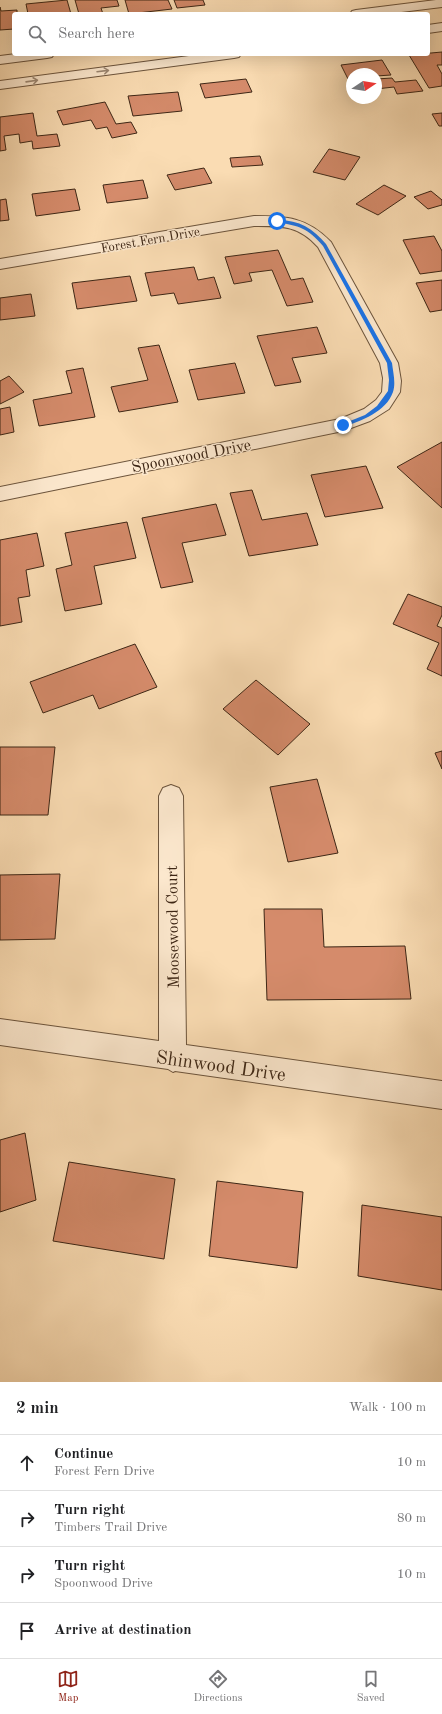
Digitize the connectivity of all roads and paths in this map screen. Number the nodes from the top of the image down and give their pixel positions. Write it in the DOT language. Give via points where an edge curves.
graph roads {
  1 [pos="442,3"];
  2 [pos="372,12"];
  3 [pos="442,27"];
  4 [pos="430,29"];
  5 [pos="32,56"];
  6 [pos="58,56"];
  7 [pos="219,56"];
  8 [pos="0,60"];
  9 [pos="64,76"];
  10 [pos="0,85"];
  11 [pos="0,264"];
  12 [pos="379,407"];
  13 [pos="0,494"];
  14 [pos="171,796"];
  15 [pos="0,1032"];
  16 [pos="173,1058"];
  17 [pos="442,1095"];
  1 -- 2 [label="street"];
  3 -- 4 [label="street"];
  5 -- 8 [label="street"];
  6 -- 9 [label="street"];
  9 -- 7 [label="street, one-way"];
  10 -- 9 [label="street, one-way"];
  11 -- 12 [label="street, Forest Fern Drive" via="254,221 300,224 316,234 325,245 389,363 392,380 390,392"];
  12 -- 13 [label="street, Spoonwood Drive" via="367,416 343,425"];
  14 -- 16 [label="street, Moosewood Court"];
  15 -- 16 [label="street, Shinwood Drive"];
  16 -- 17 [label="street, Shinwood Drive"];
}
